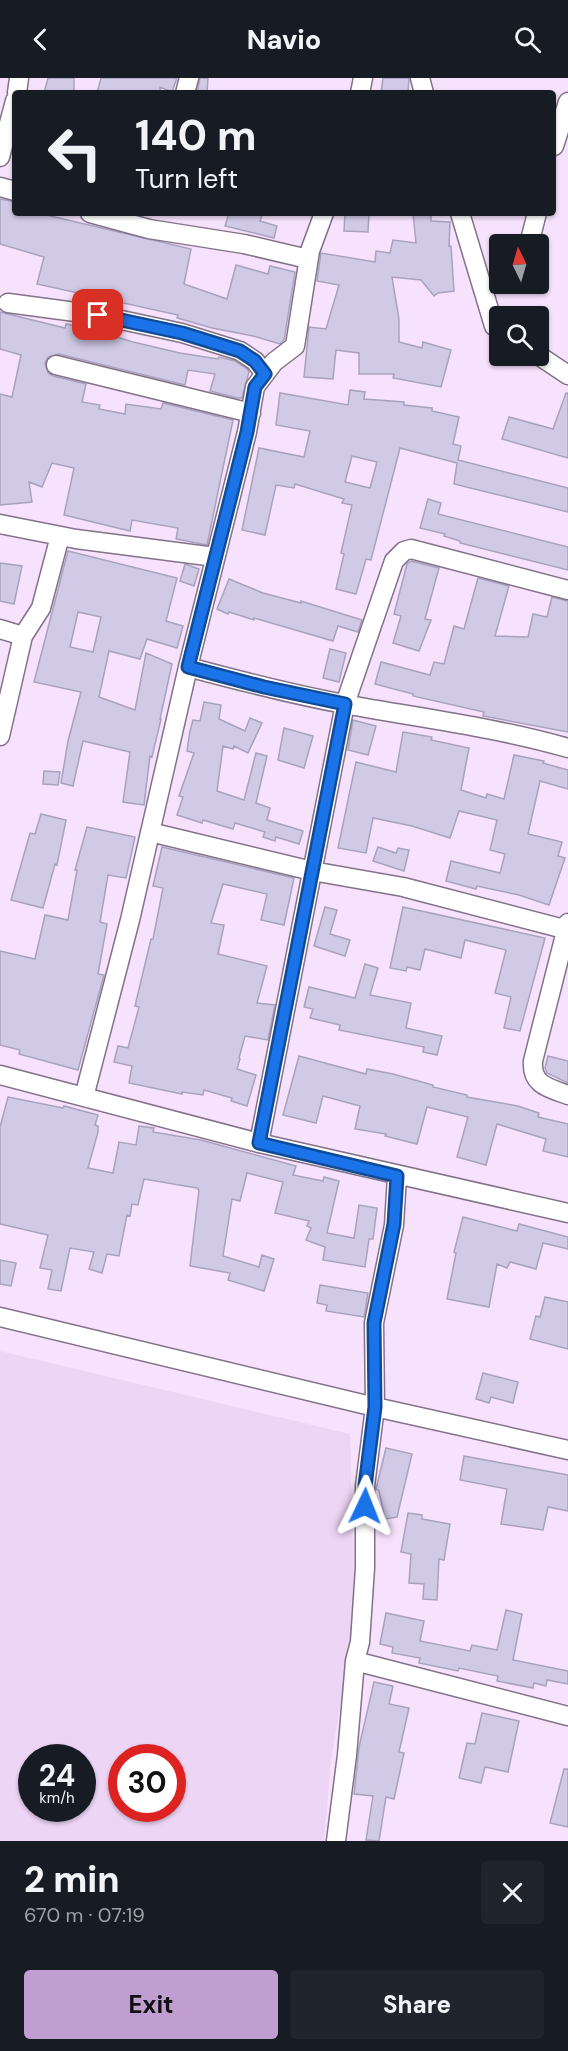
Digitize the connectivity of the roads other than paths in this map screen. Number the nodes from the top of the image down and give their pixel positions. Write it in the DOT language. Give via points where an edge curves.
graph roads {
  1 [pos="568,102"];
  2 [pos="12,112"];
  3 [pos="556,140"];
  4 [pos="0,157"];
  5 [pos="113,216"];
  6 [pos="323,216"];
  7 [pos="461,216"];
  8 [pos="536,216"];
  9 [pos="151,221"];
  10 [pos="532,234"];
  11 [pos="308,259"];
  12 [pos="8,303"];
  13 [pos="489,309"];
  14 [pos="549,362"];
  15 [pos="56,365"];
  16 [pos="265,374"];
  17 [pos="568,375"];
  18 [pos="250,413"];
  19 [pos="0,524"];
  20 [pos="60,536"];
  21 [pos="215,557"];
  22 [pos="568,590"];
  23 [pos="0,629"];
  24 [pos="23,636"];
  25 [pos="188,667"];
  26 [pos="345,704"];
  27 [pos="0,736"];
  28 [pos="568,748"];
  29 [pos="150,832"];
  30 [pos="312,871"];
  31 [pos="568,927"];
  32 [pos="0,1076"];
  33 [pos="568,1095"];
  34 [pos="84,1097"];
  35 [pos="259,1143"];
  36 [pos="397,1176"];
  37 [pos="568,1213"];
  38 [pos="0,1317"];
  39 [pos="375,1407"];
  40 [pos="568,1450"];
  41 [pos="355,1661"];
  42 [pos="568,1716"];
  43 [pos="336,1841"];
  1 -- 3 [label="street"];
  2 -- 4 [label="street"];
  5 -- 9 [label="street"];
  6 -- 11 [label="street"];
  7 -- 13 [label="street"];
  8 -- 10 [label="street"];
  9 -- 11 [label="street"];
  11 -- 16 [label="street" via="295,346"];
  12 -- 16 [label="street" via="98,315 182,333 240,351"];
  14 -- 17 [label="street"];
  15 -- 18 [label="street"];
  16 -- 18 [label="street" via="255,387"];
  18 -- 21 [label="street"];
  19 -- 20 [label="street"];
  20 -- 21 [label="street"];
  20 -- 24 [label="street" via="41,608"];
  21 -- 25 [label="street"];
  22 -- 26 [label="street" via="411,549 404,551 394,561"];
  23 -- 24 [label="street"];
  24 -- 27 [label="street"];
  25 -- 26 [label="street"];
  25 -- 29 [label="street"];
  26 -- 28 [label="street" via="447,721"];
  26 -- 30 [label="street"];
  29 -- 30 [label="street"];
  29 -- 34 [label="street"];
  30 -- 31 [label="street" via="403,887"];
  30 -- 35 [label="street"];
  31 -- 33 [label="street" via="532,1071 546,1087"];
  32 -- 34 [label="street"];
  34 -- 35 [label="street"];
  35 -- 36 [label="street"];
  36 -- 37 [label="street"];
  36 -- 39 [label="street" via="394,1224 374,1323"];
  38 -- 39 [label="street"];
  39 -- 40 [label="street"];
  39 -- 41 [label="street" via="365,1486 365,1568"];
  41 -- 42 [label="street"];
  41 -- 43 [label="street"];
}
